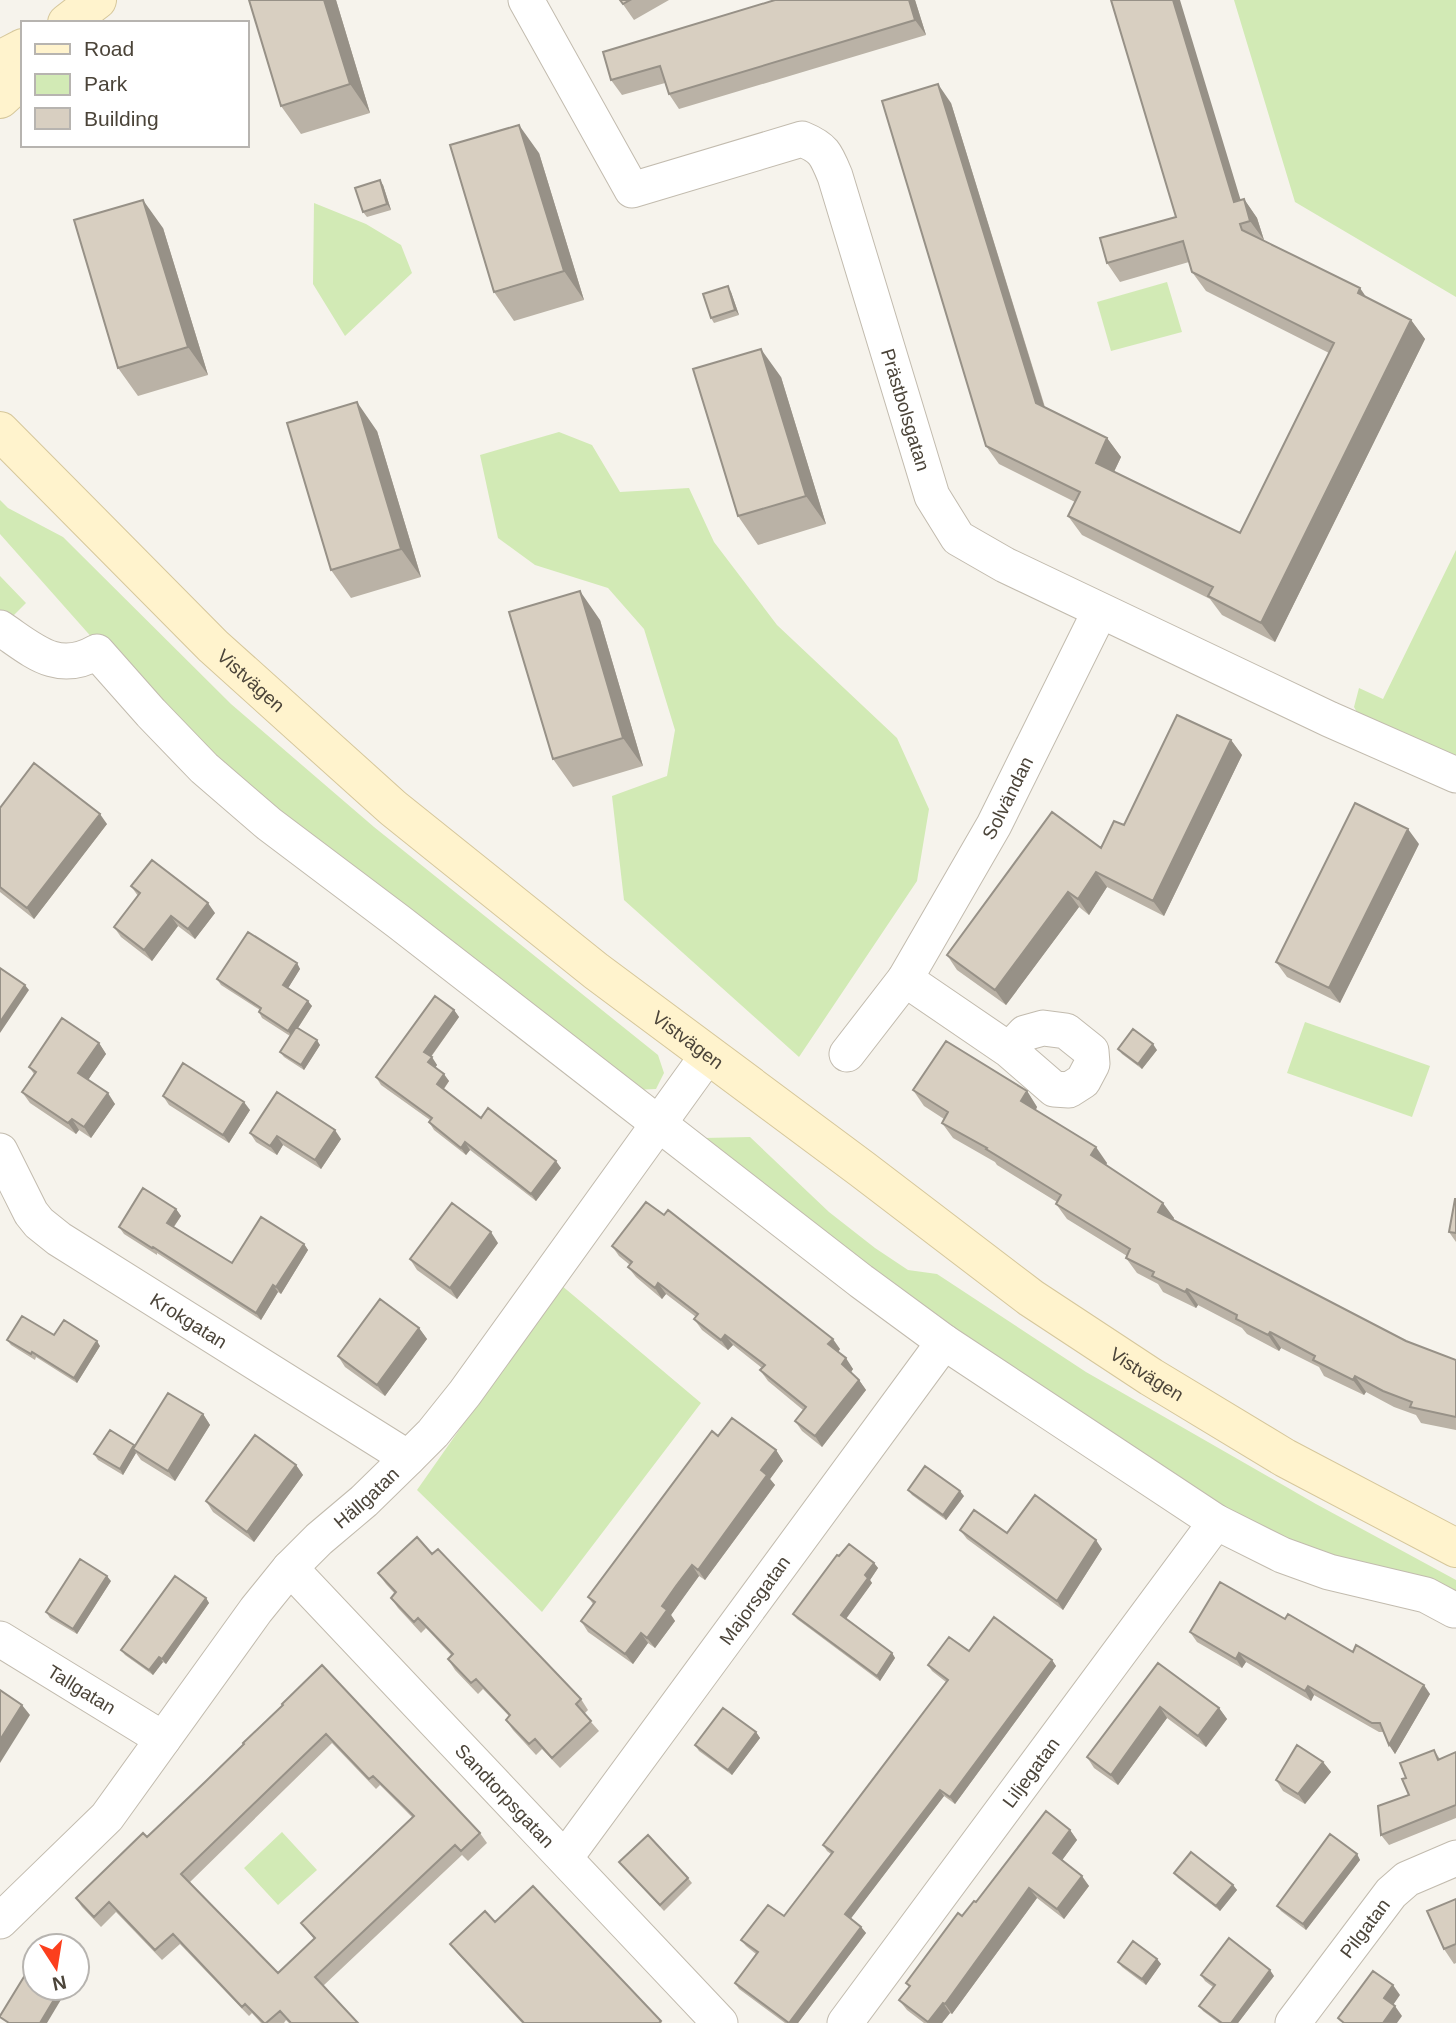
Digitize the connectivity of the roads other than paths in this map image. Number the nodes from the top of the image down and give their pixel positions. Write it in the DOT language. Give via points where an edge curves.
graph roads {
  1 [pos="97,0"];
  2 [pos="526,0"];
  3 [pos="70,21"];
  4 [pos="21,49"];
  5 [pos="0,60"];
  6 [pos="21,80"];
  7 [pos="0,99"];
  8 [pos="0,430"];
  9 [pos="1100,611"];
  10 [pos="0,628"];
  11 [pos="1456,775"];
  12 [pos="905,979"];
  13 [pos="1009,1050"];
  14 [pos="848,1054"];
  15 [pos="708,1055"];
  16 [pos="659,1124"];
  17 [pos="0,1151"];
  18 [pos="944,1342"];
  19 [pos="408,1458"];
  20 [pos="1216,1522"];
  21 [pos="1456,1548"];
  22 [pos="290,1568"];
  23 [pos="1454,1610"];
  24 [pos="0,1639"];
  25 [pos="163,1739"];
  26 [pos="565,1858"];
  27 [pos="1456,1858"];
  28 [pos="0,1921"];
  29 [pos="720,2023"];
  30 [pos="845,2023"];
  31 [pos="1293,2023"];
  1 -- 3 [label="main road"];
  2 -- 9 [label="street, Prästbolsgatan" via="632,190 802,139 819,146 835,176 932,496 958,538"];
  4 -- 5 [label="main road"];
  6 -- 7 [label="main road"];
  8 -- 15 [label="main road, Vistvägen" via="213,646 393,808"];
  9 -- 11 [label="street, Prästbolsgatan"];
  9 -- 12 [label="street, Solvändan" via="994,825"];
  10 -- 16 [label="street" via="58,662 86,659 97,652 204,768 269,824"];
  12 -- 13 [label="street"];
  12 -- 14 [label="street, Solvändan"];
  15 -- 16 [label="street, Hällgatan"];
  15 -- 21 [label="main road, Vistvägen" via="1041,1306 1285,1458"];
  16 -- 18 [label="street"];
  16 -- 19 [label="street, Hällgatan" via="465,1393"];
  17 -- 19 [label="street, Krokgatan" via="32,1213 59,1239"];
  18 -- 20 [label="street"];
  18 -- 26 [label="street, Majorsgatan"];
  19 -- 22 [label="street, Hällgatan"];
  20 -- 23 [label="street" via="1282,1555 1329,1572 1426,1595"];
  20 -- 30 [label="street, Liljegatan"];
  22 -- 25 [label="street, Hällgatan"];
  22 -- 26 [label="street, Sandtorpsgatan"];
  24 -- 25 [label="street, Tallgatan"];
  25 -- 28 [label="street, Hällgatan" via="107,1817"];
  26 -- 29 [label="street, Sandtorpsgatan"];
  27 -- 31 [label="street, Pilgatan" via="1407,1879 1391,1893"];
}
